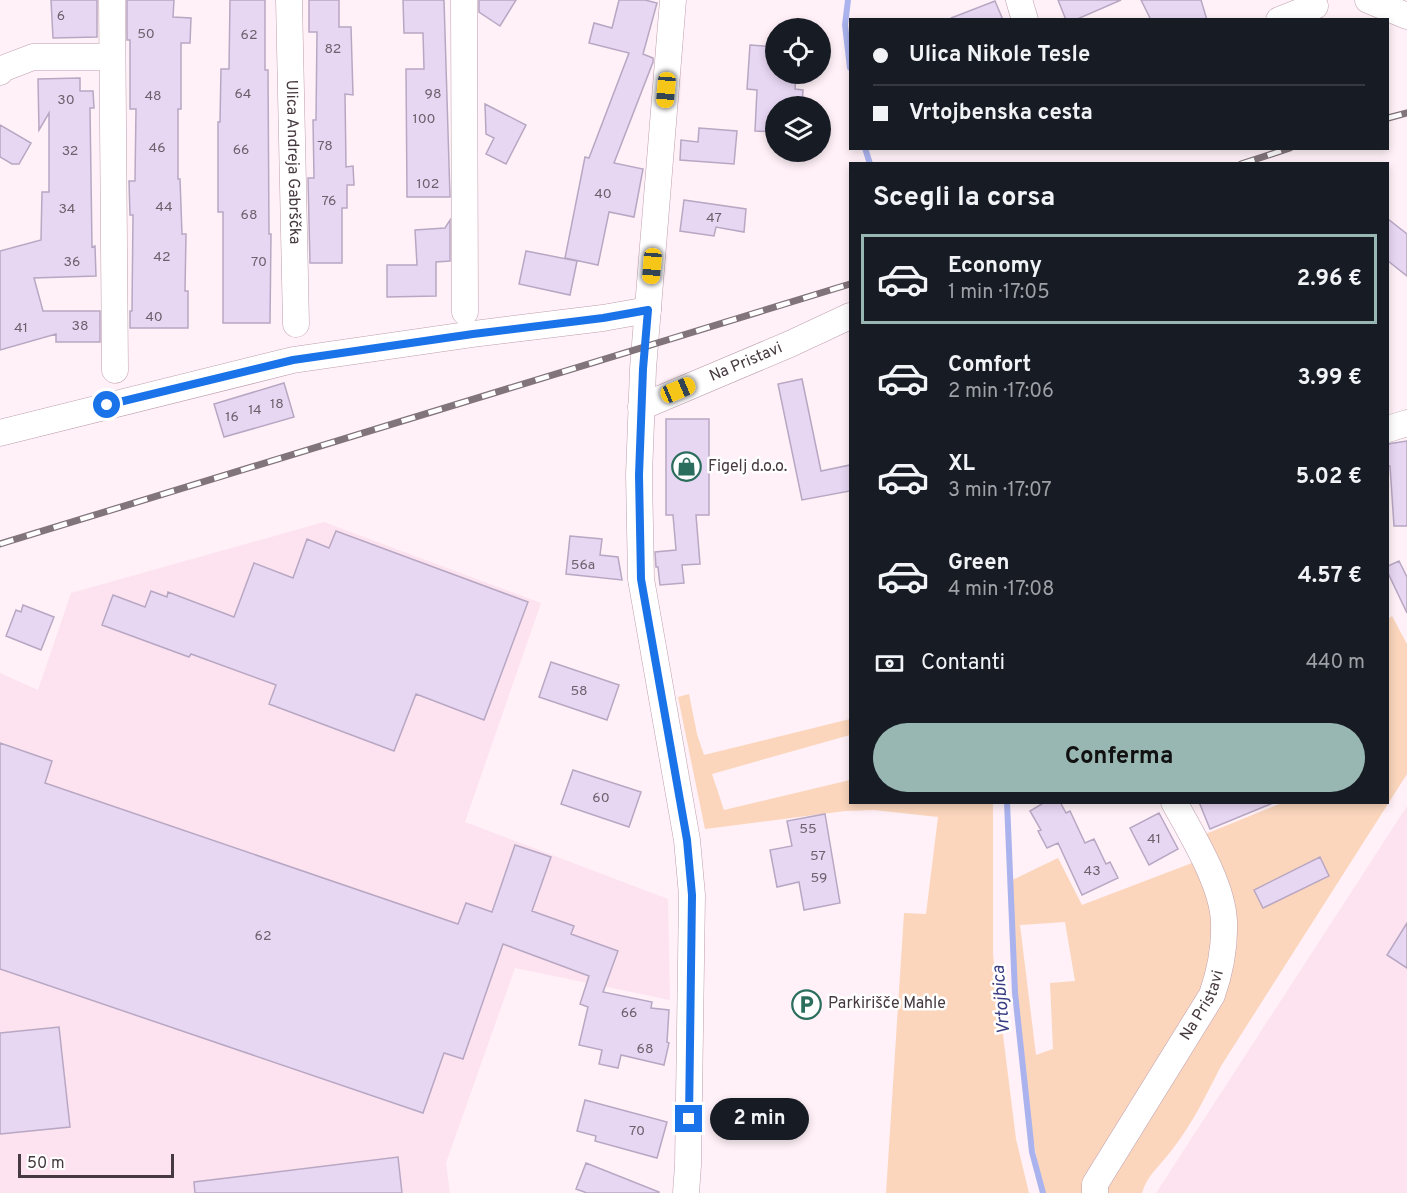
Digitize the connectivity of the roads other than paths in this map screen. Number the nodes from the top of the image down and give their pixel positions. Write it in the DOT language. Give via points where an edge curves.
graph roads {
  1 [pos="112,0"];
  2 [pos="289,0"];
  3 [pos="464,0"];
  4 [pos="673,0"];
  5 [pos="1019,0"];
  6 [pos="1368,0"];
  7 [pos="1315,6"];
  8 [pos="1407,16"];
  9 [pos="1024,18"];
  10 [pos="1284,18"];
  11 [pos="112,57"];
  12 [pos="0,72"];
  13 [pos="648,310"];
  14 [pos="465,312"];
  15 [pos="849,316"];
  16 [pos="296,324"];
  17 [pos="115,370"];
  18 [pos="641,407"];
  19 [pos="1407,423"];
  20 [pos="1389,429"];
  21 [pos="0,433"];
  22 [pos="1175,804"];
  23 [pos="686,1193"];
  24 [pos="1095,1193"];
  1 -- 11 [label="street"];
  2 -- 16 [label="street, Ulica Andreja Gabrščka"];
  3 -- 14 [label="street"];
  4 -- 13 [label="street"];
  5 -- 9 [label="street"];
  6 -- 8 [label="street"];
  7 -- 10 [label="street"];
  11 -- 12 [label="street" via="33,57"];
  11 -- 17 [label="street"];
  13 -- 18 [label="street"];
  13 -- 21 [label="street" via="293,360"];
  15 -- 18 [label="street, Na Pristavi"];
  18 -- 23 [label="street" via="641,579 687,840 693,913"];
  19 -- 20 [label="street"];
  22 -- 24 [label="street, Na Pristavi" via="1214,878 1225,921 1221,967 1212,995 1095,1184"];
}
